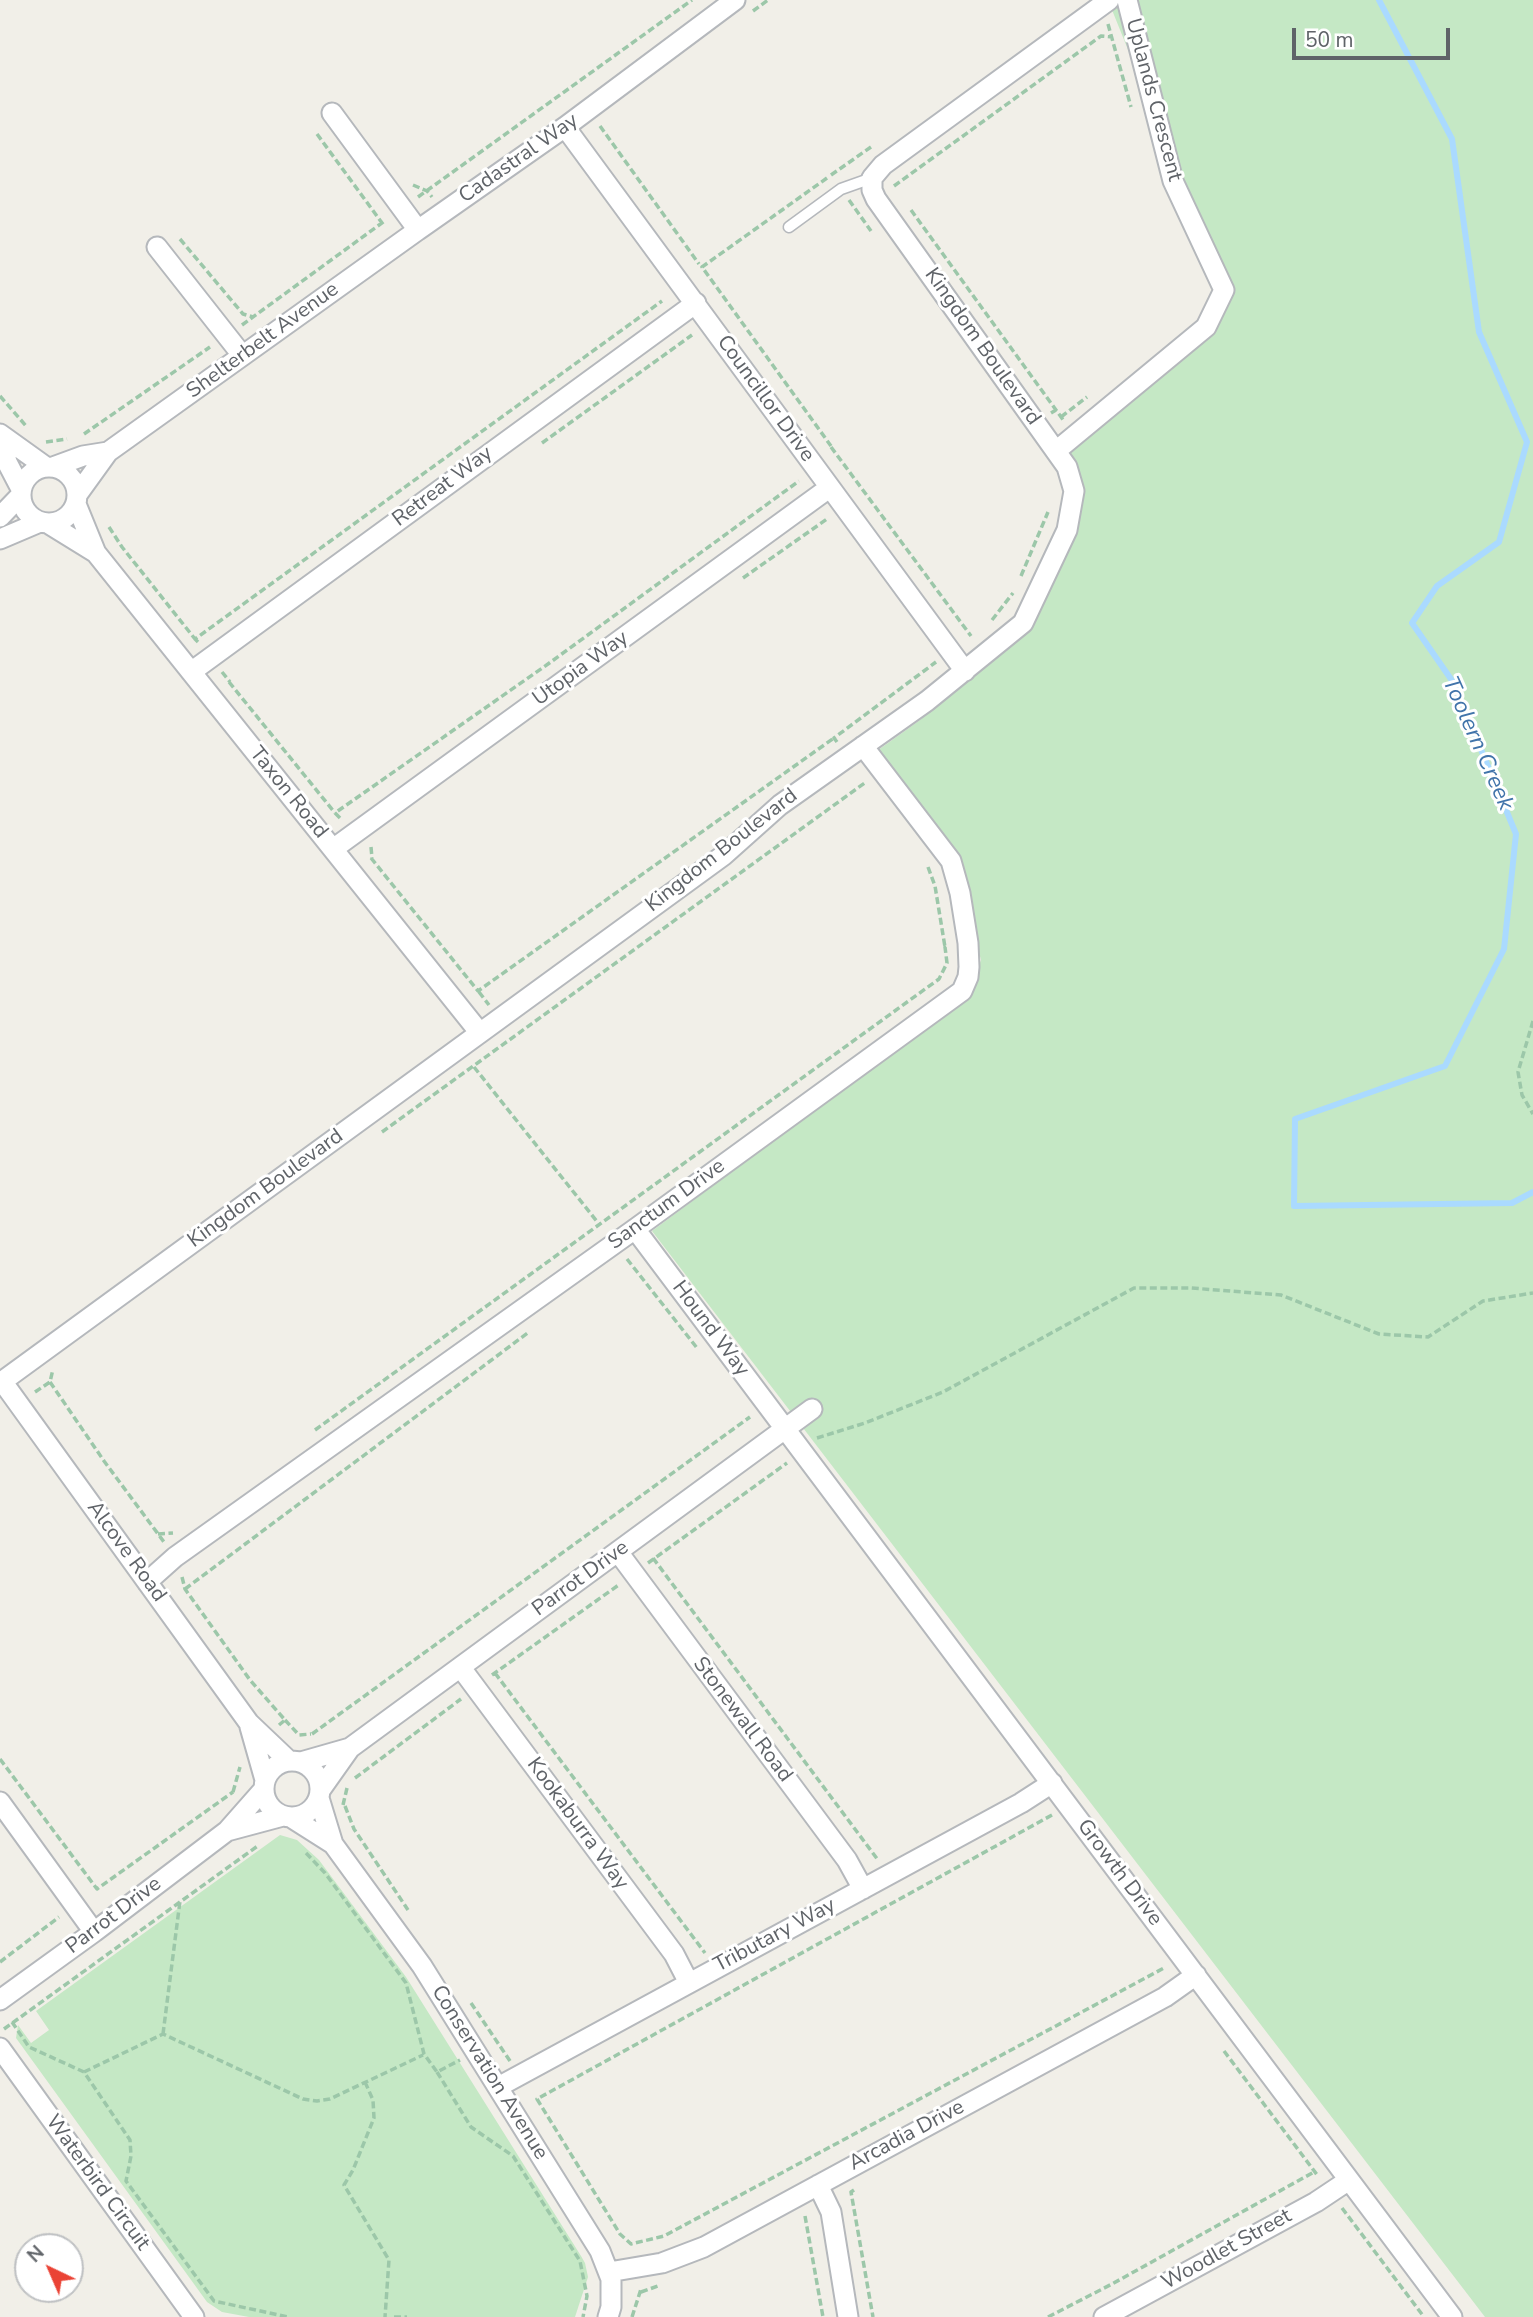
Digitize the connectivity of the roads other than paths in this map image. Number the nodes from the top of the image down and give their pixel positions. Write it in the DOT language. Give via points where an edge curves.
graph roads {
  1 [pos="735,0"];
  2 [pos="1126,0"];
  3 [pos="1105,3"];
  4 [pos="332,113"];
  5 [pos="565,127"];
  6 [pos="872,178"];
  7 [pos="789,227"];
  8 [pos="418,230"];
  9 [pos="157,247"];
  10 [pos="696,303"];
  11 [pos="242,355"];
  12 [pos="0,434"];
  13 [pos="1056,451"];
  14 [pos="108,452"];
  15 [pos="50,467"];
  16 [pos="829,488"];
  17 [pos="21,492"];
  18 [pos="77,500"];
  19 [pos="0,517"];
  20 [pos="44,523"];
  21 [pos="0,539"];
  22 [pos="96,553"];
  23 [pos="965,671"];
  24 [pos="191,672"];
  25 [pos="855,751"];
  26 [pos="333,849"];
  27 [pos="480,1033"];
  28 [pos="641,1236"];
  29 [pos="1,1382"];
  30 [pos="812,1409"];
  31 [pos="785,1429"];
  32 [pos="618,1552"];
  33 [pos="147,1581"];
  34 [pos="461,1668"];
  35 [pos="249,1723"];
  36 [pos="350,1748"];
  37 [pos="295,1762"];
  38 [pos="1052,1783"];
  39 [pos="265,1785"];
  40 [pos="320,1794"];
  41 [pos="0,1802"];
  42 [pos="288,1817"];
  43 [pos="227,1831"];
  44 [pos="333,1844"];
  45 [pos="863,1889"];
  46 [pos="94,1932"];
  47 [pos="1196,1975"];
  48 [pos="689,1983"];
  49 [pos="0,2000"];
  50 [pos="0,2048"];
  51 [pos="498,2087"];
  52 [pos="1349,2180"];
  53 [pos="818,2185"];
  54 [pos="609,2272"];
  55 [pos="194,2317"];
  56 [pos="608,2317"];
  57 [pos="848,2317"];
  58 [pos="1104,2317"];
  59 [pos="1452,2317"];
  1 -- 5 [label="street, Cadastral Way"];
  2 -- 13 [label="street, Uplands Crescent" via="1173,181 1224,290 1206,327"];
  3 -- 6 [label="street" via="883,165"];
  4 -- 8 [label="street"];
  5 -- 8 [label="street, Cadastral Way"];
  5 -- 10 [label="street, Councillor Drive"];
  6 -- 7 [label="lane" via="841,188"];
  6 -- 13 [label="street, Kingdom Boulevard" via="876,199"];
  8 -- 11 [label="street, Shelterbelt Avenue"];
  9 -- 11 [label="street"];
  10 -- 16 [label="street, Councillor Drive"];
  10 -- 24 [label="street, Retreat Way"];
  11 -- 14 [label="street, Shelterbelt Avenue"];
  12 -- 15 [label="street"];
  12 -- 17 [label="street"];
  13 -- 23 [label="street, Kingdom Boulevard" via="1068,467 1074,491 1067,530 1023,623"];
  14 -- 15 [label="street, Shelterbelt Avenue"];
  14 -- 18 [label="street, Shelterbelt Avenue"];
  15 -- 17 [label="street" via="28,476"];
  15 -- 18 [label="street" via="61,469 73,480"];
  16 -- 23 [label="street, Councillor Drive"];
  16 -- 26 [label="street, Utopia Way"];
  17 -- 19 [label="street"];
  17 -- 20 [label="street" via="26,512"];
  18 -- 20 [label="street" via="65,518"];
  18 -- 22 [label="street"];
  20 -- 21 [label="street"];
  20 -- 22 [label="street"];
  22 -- 24 [label="street, Taxon Road"];
  23 -- 25 [label="street, Kingdom Boulevard"];
  24 -- 26 [label="street, Taxon Road"];
  25 -- 27 [label="street, Kingdom Boulevard" via="780,804 724,855"];
  25 -- 28 [label="street, Sanctum Drive" via="950,861 968,943 968,977 962,991"];
  26 -- 27 [label="street, Taxon Road"];
  27 -- 29 [label="street, Kingdom Boulevard"];
  28 -- 31 [label="street, Hound Way"];
  28 -- 33 [label="street, Sanctum Drive"];
  29 -- 33 [label="street, Alcove Road"];
  30 -- 31 [label="street, Parrot Drive"];
  31 -- 32 [label="street, Parrot Drive"];
  31 -- 38 [label="street, Growth Drive"];
  32 -- 34 [label="street, Parrot Drive"];
  32 -- 45 [label="street, Stonewall Road" via="847,1860"];
  33 -- 35 [label="street, Alcove Road"];
  34 -- 36 [label="street, Parrot Drive"];
  34 -- 48 [label="street, Kookaburra Way" via="674,1954"];
  35 -- 37 [label="street, Alcove Road"];
  35 -- 39 [label="street, Alcove Road"];
  36 -- 37 [label="street, Parrot Drive"];
  36 -- 40 [label="street, Parrot Drive"];
  37 -- 39 [label="street" via="276,1766"];
  37 -- 40 [label="street" via="315,1773"];
  38 -- 45 [label="street, Tributary Way"];
  38 -- 47 [label="street, Growth Drive"];
  39 -- 42 [label="street" via="269,1806"];
  39 -- 43 [label="street, Parrot Drive"];
  40 -- 42 [label="street" via="309,1812"];
  40 -- 44 [label="street, Conservation Avenue"];
  41 -- 46 [label="street"];
  42 -- 43 [label="street, Parrot Drive"];
  42 -- 44 [label="street, Conservation Avenue"];
  43 -- 46 [label="street, Parrot Drive"];
  44 -- 51 [label="street, Conservation Avenue" via="422,1966"];
  45 -- 48 [label="street, Tributary Way"];
  46 -- 49 [label="street, Parrot Drive"];
  47 -- 52 [label="street, Growth Drive"];
  47 -- 53 [label="street, Arcadia Drive" via="1166,1997"];
  48 -- 51 [label="street, Tributary Way"];
  50 -- 55 [label="street, Waterbird Circuit"];
  51 -- 54 [label="street, Conservation Avenue"];
  52 -- 58 [label="street, Woodlet Street"];
  52 -- 59 [label="street, Growth Drive"];
  53 -- 54 [label="street, Arcadia Drive" via="679,2259"];
  53 -- 57 [label="street" via="831,2212"];
  54 -- 56 [label="street, Conservation Avenue"];
}
